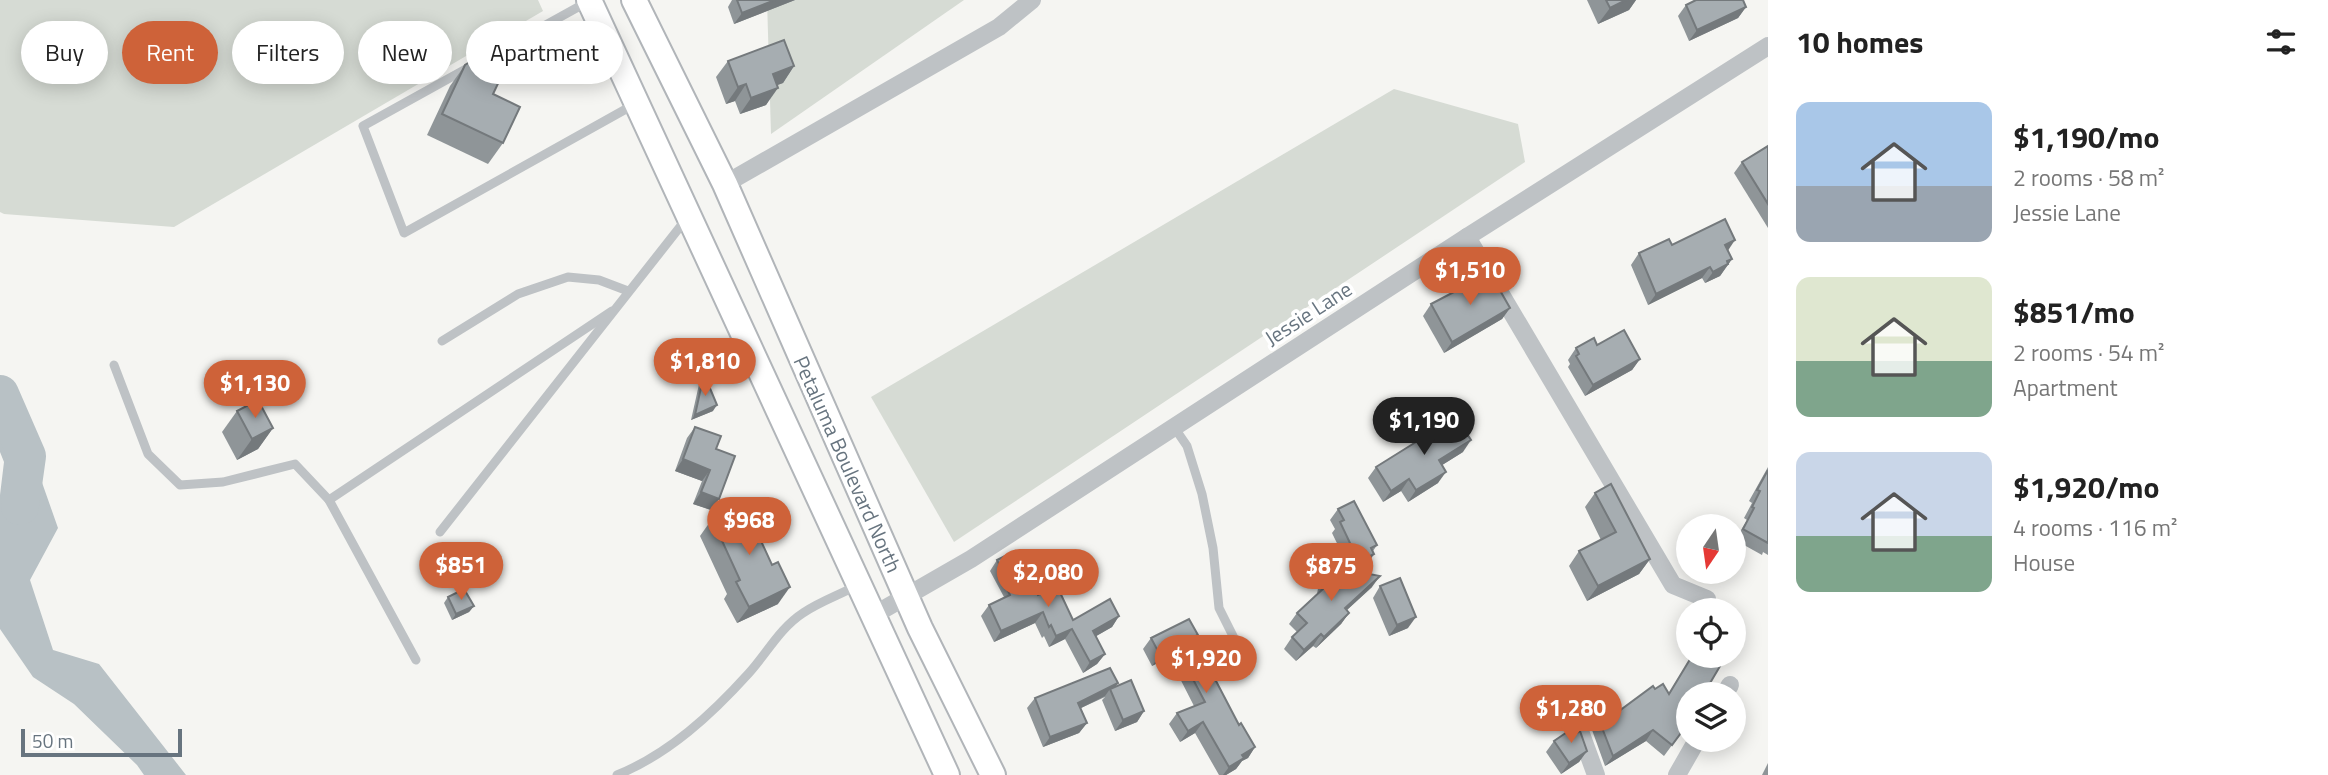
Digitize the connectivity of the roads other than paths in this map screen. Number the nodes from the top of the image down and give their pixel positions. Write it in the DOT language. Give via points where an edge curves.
graph roads {
  1 [pos="589,0"];
  2 [pos="634,0"];
  3 [pos="1032,0"];
  4 [pos="1768,46"];
  5 [pos="636,103"];
  6 [pos="725,184"];
  7 [pos="688,217"];
  8 [pos="1467,237"];
  9 [pos="628,291"];
  10 [pos="612,311"];
  11 [pos="442,341"];
  12 [pos="114,365"];
  13 [pos="1174,427"];
  14 [pos="329,500"];
  15 [pos="440,532"];
  16 [pos="858,585"];
  17 [pos="906,597"];
  18 [pos="1705,598"];
  19 [pos="872,616"];
  20 [pos="416,660"];
  21 [pos="1248,666"];
  22 [pos="1569,701"];
  23 [pos="1691,752"];
  24 [pos="943,773"];
  25 [pos="618,775"];
  26 [pos="993,775"];
  27 [pos="1596,775"];
  28 [pos="1677,775"];
  1 -- 5 [label="main road, Petaluma Boulevard North"];
  1 -- 5 [label="lane" via="363,126 404,233"];
  2 -- 6 [label="main road, Petaluma Boulevard North"];
  3 -- 6 [label="street" via="999,27"];
  4 -- 8 [label="street, Jessie Lane"];
  5 -- 7 [label="main road, Petaluma Boulevard North"];
  6 -- 17 [label="main road, Petaluma Boulevard North"];
  7 -- 9 [label="lane"];
  7 -- 16 [label="main road, Petaluma Boulevard North"];
  8 -- 13 [label="street, Jessie Lane"];
  8 -- 18 [label="street" via="1673,585"];
  9 -- 10 [label="lane"];
  9 -- 11 [label="lane" via="599,280 568,277 518,294"];
  10 -- 14 [label="lane"];
  10 -- 15 [label="lane"];
  12 -- 14 [label="lane" via="148,454 180,485 222,482 295,464"];
  13 -- 17 [label="street, Jessie Lane"];
  13 -- 21 [label="lane" via="1187,446 1202,494 1219,608"];
  14 -- 20 [label="lane"];
  16 -- 19 [label="main road, Petaluma Boulevard North"];
  16 -- 25 [label="lane" via="803,613 705,718 643,765"];
  17 -- 19 [label="street, Jessie Lane"];
  17 -- 26 [label="main road, Petaluma Boulevard North"];
  19 -- 24 [label="main road, Petaluma Boulevard North"];
  22 -- 27 [label="street"];
  23 -- 28 [label="street"];
}
